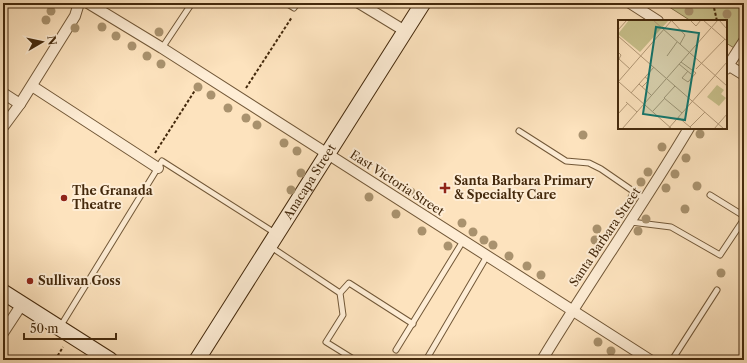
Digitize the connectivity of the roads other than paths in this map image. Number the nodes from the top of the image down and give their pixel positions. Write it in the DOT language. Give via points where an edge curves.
graph roads {
  1 [pos="79,3"];
  2 [pos="88,3"];
  3 [pos="192,3"];
  4 [pos="286,3"];
  5 [pos="297,3"];
  6 [pos="359,3"];
  7 [pos="423,3"];
  8 [pos="630,3"];
  9 [pos="656,20"];
  10 [pos="405,31"];
  11 [pos="744,41"];
  12 [pos="162,48"];
  13 [pos="727,66"];
  14 [pos="744,76"];
  15 [pos="32,86"];
  16 [pos="3,93"];
  17 [pos="20,104"];
  18 [pos="3,127"];
  19 [pos="689,129"];
  20 [pos="519,131"];
  21 [pos="328,154"];
  22 [pos="153,165"];
  23 [pos="710,195"];
  24 [pos="646,200"];
  25 [pos="744,216"];
  26 [pos="744,219"];
  27 [pos="631,222"];
  28 [pos="273,240"];
  29 [pos="462,240"];
  30 [pos="487,256"];
  31 [pos="717,290"];
  32 [pos="3,292"];
  33 [pos="340,293"];
  34 [pos="22,304"];
  35 [pos="572,310"];
  36 [pos="413,324"];
  37 [pos="59,328"];
  38 [pos="3,333"];
  39 [pos="396,350"];
  40 [pos="110,360"];
  41 [pos="197,360"];
  42 [pos="354,360"];
  43 [pos="426,360"];
  44 [pos="542,360"];
  45 [pos="650,360"];
  46 [pos="672,360"];
  1 -- 15 [label="street" via="76,16"];
  2 -- 12 [label="street, East Victoria Street"];
  3 -- 12 [label="lane"];
  4 -- 5 [label="lane" via="294,8"];
  6 -- 10 [label="street"];
  7 -- 10 [label="street, Anacapa Street"];
  8 -- 9 [label="street"];
  10 -- 21 [label="street, Anacapa Street"];
  11 -- 13 [label="street"];
  12 -- 21 [label="street, East Victoria Street"];
  13 -- 14 [label="street"];
  15 -- 17 [label="street"];
  15 -- 22 [label="street"];
  16 -- 17 [label="street"];
  17 -- 18 [label="street"];
  19 -- 24 [label="street, Santa Barbara Street"];
  20 -- 24 [label="lane" via="566,161 589,163 601,169"];
  21 -- 28 [label="street, Anacapa Street"];
  21 -- 29 [label="street, East Victoria Street"];
  22 -- 28 [label="lane" via="162,161"];
  22 -- 37 [label="lane"];
  23 -- 25 [label="lane"];
  24 -- 27 [label="street, Santa Barbara Street"];
  26 -- 27 [label="lane" via="720,255 671,227"];
  27 -- 35 [label="street, Santa Barbara Street"];
  28 -- 33 [label="lane"];
  28 -- 41 [label="street, Anacapa Street"];
  29 -- 30 [label="street, East Victoria Street"];
  29 -- 36 [label="lane"];
  30 -- 35 [label="street, East Victoria Street"];
  30 -- 43 [label="lane"];
  31 -- 46 [label="lane"];
  32 -- 34 [label="street"];
  33 -- 36 [label="lane" via="349,283"];
  33 -- 42 [label="lane" via="343,315 326,342"];
  34 -- 37 [label="street"];
  34 -- 38 [label="street"];
  35 -- 44 [label="street, Santa Barbara Street"];
  35 -- 45 [label="street, East Victoria Street"];
  36 -- 39 [label="lane"];
  37 -- 40 [label="street"];
}
